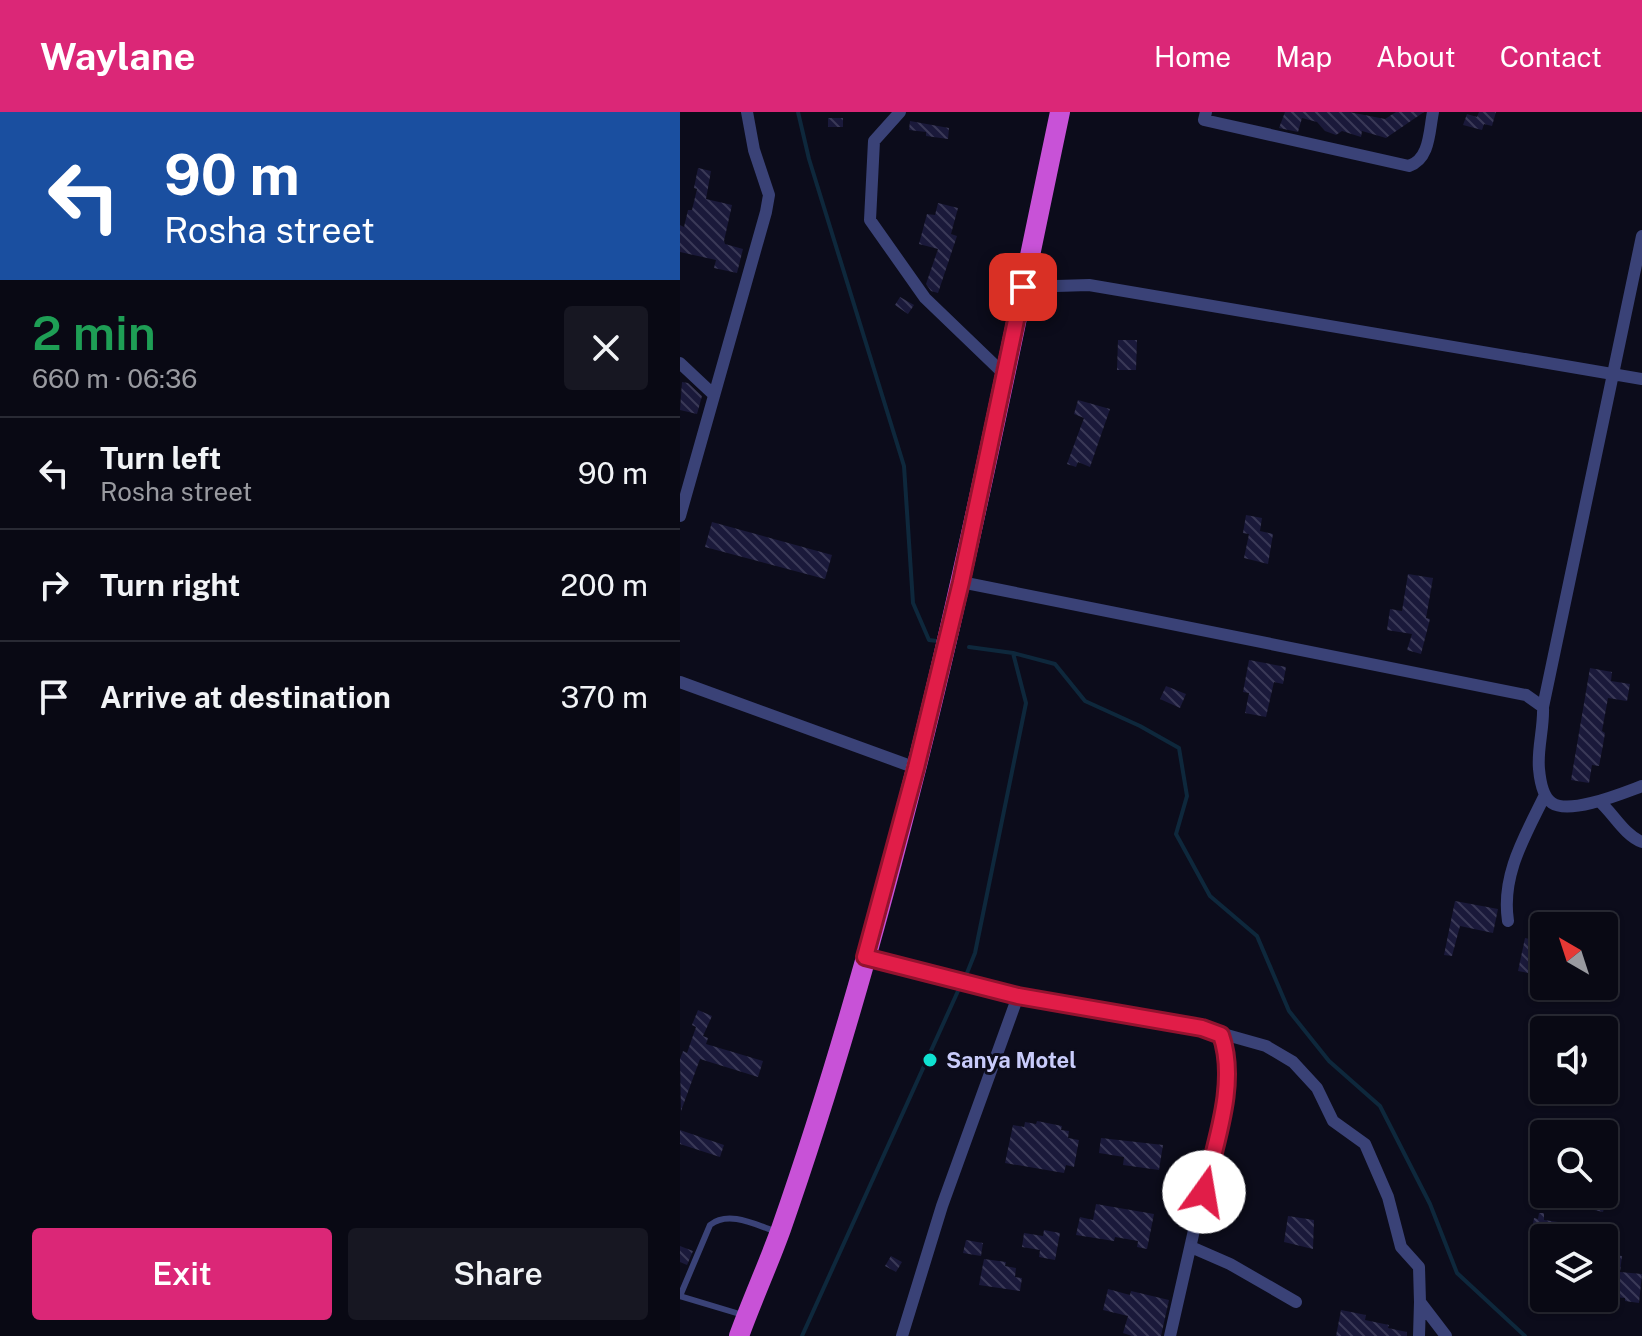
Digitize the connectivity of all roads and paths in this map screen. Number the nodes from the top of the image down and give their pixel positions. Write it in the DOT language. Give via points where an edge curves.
graph roads {
  1 [pos="747,112"];
  2 [pos="900,112"];
  3 [pos="1060,112"];
  4 [pos="1206,112"];
  5 [pos="1433,112"];
  6 [pos="1642,236"];
  7 [pos="1023,287"];
  8 [pos="680,363"];
  9 [pos="1004,374"];
  10 [pos="1613,374"];
  11 [pos="1642,379"];
  12 [pos="714,395"];
  13 [pos="680,516"];
  14 [pos="961,582"];
  15 [pos="680,682"];
  16 [pos="1543,707"];
  17 [pos="916,768"];
  18 [pos="1642,786"];
  19 [pos="1545,795"];
  20 [pos="1599,801"];
  21 [pos="1642,842"];
  22 [pos="1508,921"];
  23 [pos="865,957"];
  24 [pos="1018,996"];
  25 [pos="1221,1035"];
  26 [pos="780,1233"];
  27 [pos="1191,1247"];
  28 [pos="680,1296"];
  29 [pos="1296,1302"];
  30 [pos="1420,1302"];
  31 [pos="742,1326"];
  32 [pos="902,1336"];
  33 [pos="1170,1336"];
  34 [pos="1419,1336"];
  35 [pos="1446,1336"];
  1 -- 12 [label="street" via="769,195"];
  2 -- 9 [label="street" via="874,141 870,220 925,298"];
  3 -- 7 [label="highway"];
  4 -- 5 [label="street" via="1204,120 1409,166 1425,154"];
  6 -- 10 [label="street"];
  7 -- 9 [label="highway"];
  7 -- 10 [label="street" via="1089,285"];
  8 -- 12 [label="street"];
  9 -- 14 [label="highway"];
  10 -- 11 [label="street"];
  10 -- 16 [label="street"];
  12 -- 13 [label="street"];
  14 -- 16 [label="street" via="1526,695"];
  14 -- 17 [label="highway"];
  15 -- 17 [label="street"];
  16 -- 19 [label="street" via="1539,768"];
  17 -- 23 [label="highway"];
  18 -- 20 [label="street"];
  19 -- 20 [label="street" via="1563,807"];
  19 -- 22 [label="street" via="1509,875"];
  20 -- 21 [label="street"];
  23 -- 24 [label="street"];
  23 -- 26 [label="highway"];
  24 -- 25 [label="street"];
  24 -- 32 [label="street" via="942,1206"];
  25 -- 27 [label="street" via="1228,1055 1227,1085"];
  25 -- 30 [label="street" via="1266,1046 1293,1062 1320,1092 1333,1121 1365,1144 1388,1197 1401,1247 1419,1267"];
  26 -- 28 [label="lane" via="731,1218 715,1221"];
  26 -- 31 [label="highway"];
  27 -- 29 [label="street"];
  27 -- 33 [label="street"];
  28 -- 31 [label="lane"];
  30 -- 34 [label="street"];
  30 -- 35 [label="street"];
}
